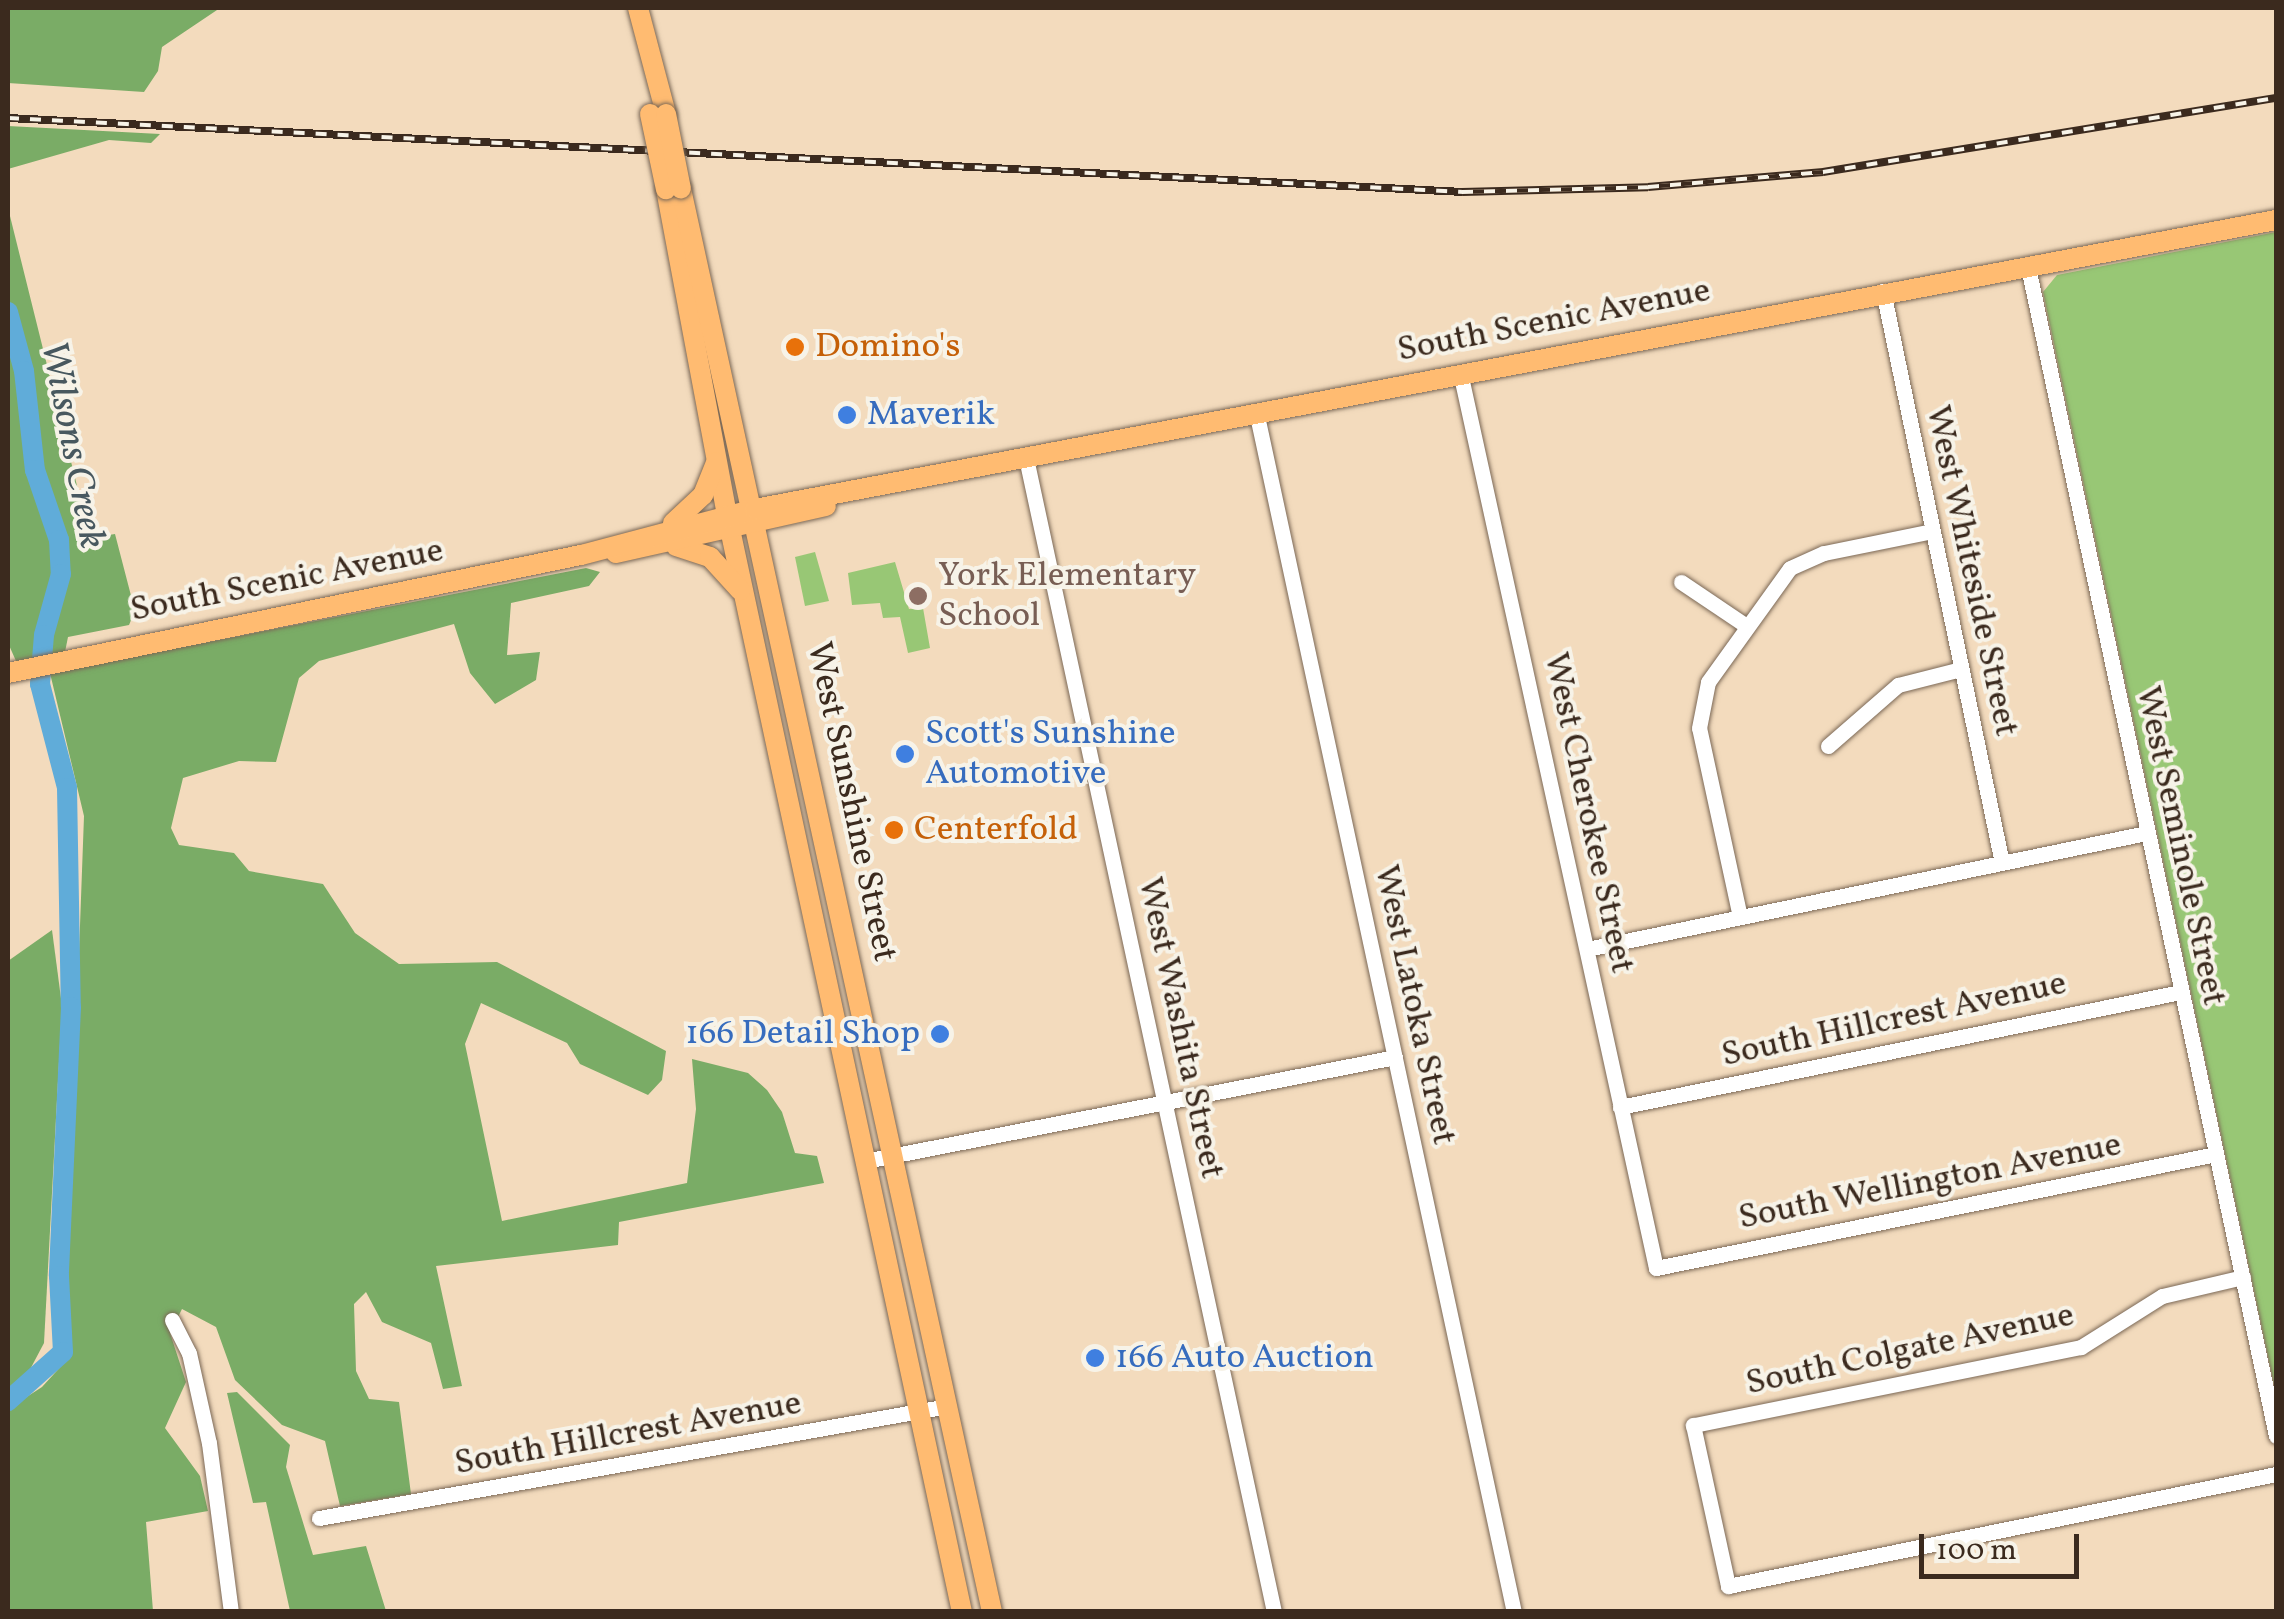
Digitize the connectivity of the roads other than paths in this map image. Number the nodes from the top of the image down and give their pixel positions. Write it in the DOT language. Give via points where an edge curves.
graph roads {
  1 [pos="636,8"];
  2 [pos="674,189"];
  3 [pos="2276,220"];
  4 [pos="2028,267"];
  5 [pos="1883,292"];
  6 [pos="1460,372"];
  7 [pos="1256,412"];
  8 [pos="1026,458"];
  9 [pos="717,461"];
  10 [pos="744,468"];
  11 [pos="801,508"];
  12 [pos="756,517"];
  13 [pos="728,523"];
  14 [pos="1932,530"];
  15 [pos="663,537"];
  16 [pos="769,577"];
  17 [pos="1682,582"];
  18 [pos="745,601"];
  19 [pos="1745,625"];
  20 [pos="1961,669"];
  21 [pos="8,673"];
  22 [pos="1828,746"];
  23 [pos="2146,833"];
  24 [pos="2002,863"];
  25 [pos="1740,917"];
  26 [pos="1587,948"];
  27 [pos="2180,992"];
  28 [pos="1395,1057"];
  29 [pos="1166,1102"];
  30 [pos="1620,1106"];
  31 [pos="2216,1154"];
  32 [pos="894,1156"];
  33 [pos="866,1161"];
  34 [pos="1656,1268"];
  35 [pos="2243,1277"];
  36 [pos="172,1320"];
  37 [pos="948,1406"];
  38 [pos="920,1411"];
  39 [pos="2276,1436"];
  40 [pos="2276,1474"];
  41 [pos="319,1518"];
  42 [pos="231,1612"];
  43 [pos="962,1612"];
  44 [pos="992,1612"];
  45 [pos="1274,1612"];
  46 [pos="1514,1612"];
  1 -- 2 [label="main road, West Sunshine Street, bridge"];
  2 -- 9 [label="main road, West Sunshine Street"];
  2 -- 10 [label="main road, West Sunshine Street"];
  3 -- 4 [label="main road, South Scenic Avenue"];
  4 -- 5 [label="main road, South Scenic Avenue"];
  4 -- 23 [label="street, West Seminole Street"];
  5 -- 6 [label="main road, South Scenic Avenue"];
  5 -- 14 [label="street, West Whiteside Street"];
  6 -- 7 [label="main road, South Scenic Avenue"];
  6 -- 26 [label="street, West Cherokee Street"];
  7 -- 8 [label="main road, South Scenic Avenue"];
  7 -- 28 [label="street, West Latoka Street"];
  8 -- 11 [label="main road, South Scenic Avenue"];
  8 -- 29 [label="street, West Washita Street"];
  9 -- 13 [label="main road, West Sunshine Street"];
  9 -- 15 [label="main road" via="698,502"];
  10 -- 11 [label="main road" via="758,488"];
  10 -- 12 [label="main road, West Sunshine Street"];
  11 -- 12 [label="main road, South Scenic Avenue"];
  11 -- 16 [label="main road" via="775,541"];
  12 -- 13 [label="main road, South Scenic Avenue"];
  12 -- 16 [label="main road, West Sunshine Street"];
  13 -- 15 [label="main road, South Scenic Avenue"];
  13 -- 18 [label="main road, West Sunshine Street"];
  14 -- 19 [label="street" via="1798,564 1770,586"];
  14 -- 20 [label="street, West Whiteside Street"];
  15 -- 18 [label="main road" via="710,557"];
  15 -- 21 [label="main road, South Scenic Avenue"];
  16 -- 32 [label="main road, West Sunshine Street"];
  17 -- 19 [label="street"];
  18 -- 33 [label="main road, West Sunshine Street"];
  19 -- 25 [label="street" via="1708,682 1699,718"];
  20 -- 22 [label="street" via="1898,684"];
  20 -- 24 [label="street, West Whiteside Street"];
  23 -- 24 [label="street"];
  23 -- 27 [label="street, West Seminole Street"];
  24 -- 25 [label="street"];
  25 -- 26 [label="street"];
  26 -- 30 [label="street, West Cherokee Street"];
  27 -- 30 [label="street, South Hillcrest Avenue"];
  27 -- 31 [label="street, West Seminole Street"];
  28 -- 29 [label="street"];
  28 -- 46 [label="street, West Latoka Street"];
  29 -- 32 [label="street"];
  29 -- 45 [label="street, West Washita Street"];
  30 -- 34 [label="street, West Cherokee Street"];
  31 -- 34 [label="street, South Wellington Avenue"];
  31 -- 35 [label="street, West Seminole Street"];
  32 -- 33 [label="street"];
  32 -- 37 [label="main road, West Sunshine Street"];
  33 -- 38 [label="main road, West Sunshine Street"];
  35 -- 39 [label="street, West Seminole Street"];
  35 -- 40 [label="street, South Colgate Avenue" via="2162,1296 2081,1347 1693,1425 1728,1586"];
  36 -- 42 [label="street" via="188,1353 208,1442"];
  37 -- 38 [label="street, South Hillcrest Avenue"];
  37 -- 44 [label="main road, West Sunshine Street"];
  38 -- 41 [label="street, South Hillcrest Avenue"];
  38 -- 43 [label="main road, West Sunshine Street"];
}
